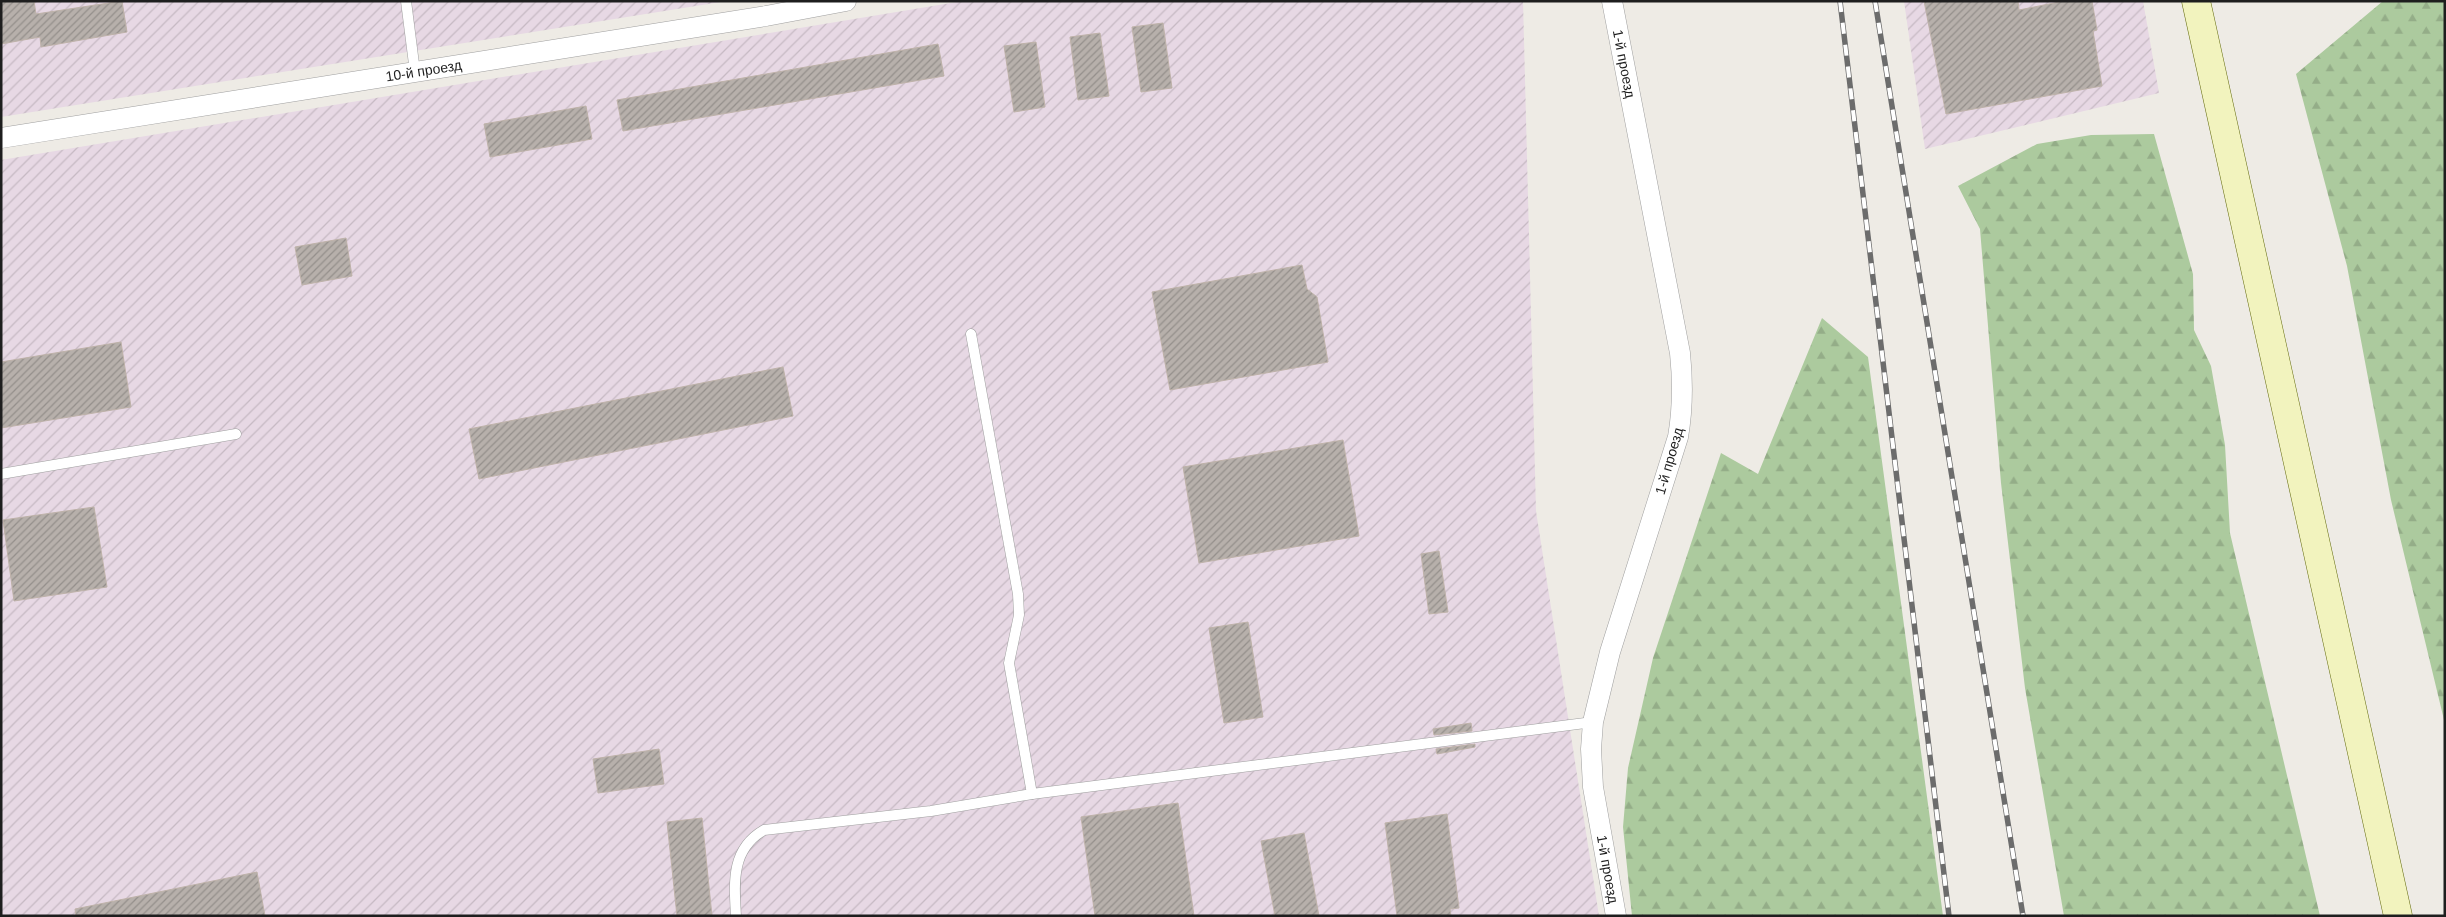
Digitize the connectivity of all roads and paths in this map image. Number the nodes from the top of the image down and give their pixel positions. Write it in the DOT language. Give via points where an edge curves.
graph roads {
  1 [pos="406,1"];
  2 [pos="846,1"];
  3 [pos="1612,1"];
  4 [pos="2196,1"];
  5 [pos="415,72"];
  6 [pos="1,138"];
  7 [pos="971,334"];
  8 [pos="236,434"];
  9 [pos="1,474"];
  10 [pos="1593,722"];
  11 [pos="1032,794"];
  12 [pos="736,916"];
  13 [pos="1616,916"];
  14 [pos="2398,916"];
  1 -- 5 [label="lane"];
  2 -- 5 [label="street, 10-й проезд"];
  3 -- 10 [label="street, 1-й проезд" via="1683,381 1678,437 1610,652"];
  4 -- 14 [label="main road"];
  5 -- 6 [label="street, 10-й проезд"];
  7 -- 11 [label="lane" via="1018,594 1018,615 1009,663"];
  8 -- 9 [label="lane"];
  10 -- 11 [label="lane"];
  10 -- 13 [label="street, 1-й проезд" via="1593,787"];
  11 -- 12 [label="lane" via="931,811 764,830 751,838 736,867"];
}
